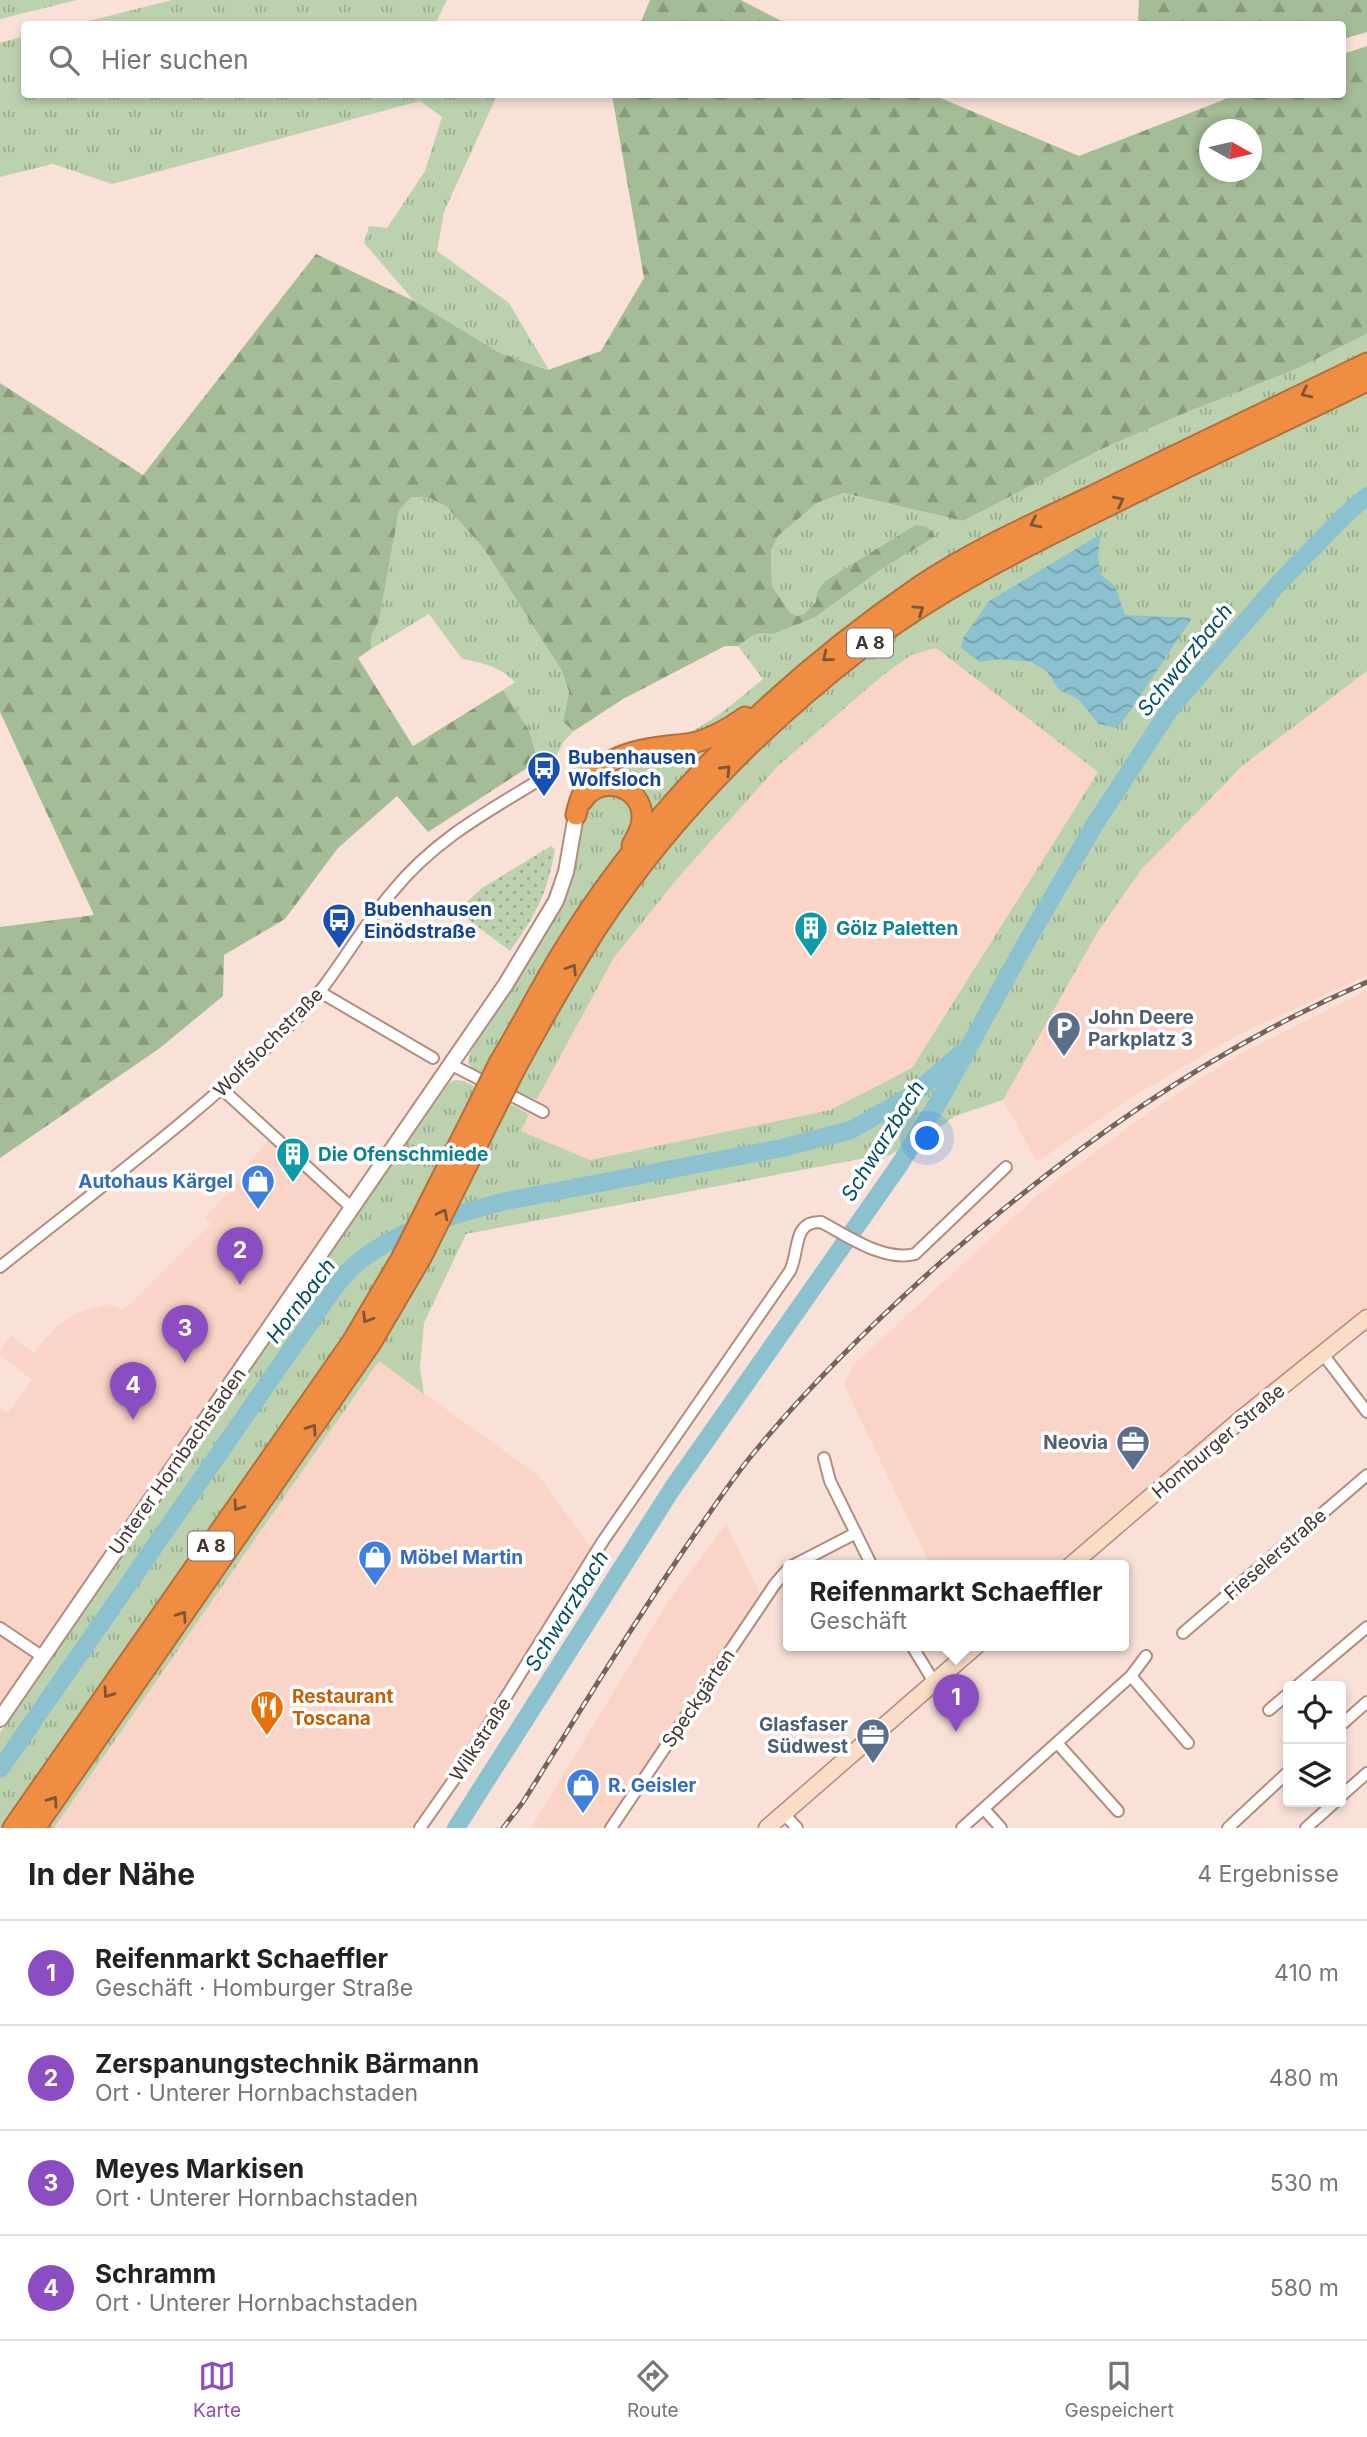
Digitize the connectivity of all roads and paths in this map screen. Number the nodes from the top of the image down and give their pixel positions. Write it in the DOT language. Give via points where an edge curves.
graph roads {
  1 [pos="1367,363"];
  2 [pos="1367,381"];
  3 [pos="779,696"];
  4 [pos="549,774"];
  5 [pos="576,815"];
  6 [pos="617,874"];
  7 [pos="320,992"];
  8 [pos="433,1058"];
  9 [pos="452,1065"];
  10 [pos="507,1067"];
  11 [pos="222,1089"];
  12 [pos="486,1110"];
  13 [pos="543,1112"];
  14 [pos="1006,1167"];
  15 [pos="353,1209"];
  16 [pos="0,1267"];
  17 [pos="1367,1318"];
  18 [pos="1322,1353"];
  19 [pos="1367,1412"];
  20 [pos="824,1458"];
  21 [pos="1367,1475"];
  22 [pos="856,1533"];
  23 [pos="804,1560"];
  24 [pos="869,1560"];
  25 [pos="1077,1560"];
  26 [pos="783,1575"];
  27 [pos="1367,1627"];
  28 [pos="0,1628"];
  29 [pos="1183,1633"];
  30 [pos="915,1651"];
  31 [pos="970,1651"];
  32 [pos="1146,1656"];
  33 [pos="43,1657"];
  34 [pos="1131,1676"];
  35 [pos="1303,1681"];
  36 [pos="934,1682"];
  37 [pos="1283,1697"];
  38 [pos="1367,1702"];
  39 [pos="1269,1710"];
  40 [pos="0,1719"];
  41 [pos="1346,1721"];
  42 [pos="1188,1743"];
  43 [pos="1058,1744"];
  44 [pos="1367,1773"];
  45 [pos="1283,1778"];
  46 [pos="1346,1792"];
  47 [pos="1318,1807"];
  48 [pos="1329,1807"];
  49 [pos="984,1809"];
  50 [pos="1118,1811"];
  51 [pos="1323,1812"];
  52 [pos="784,1814"];
  53 [pos="13,1828"];
  54 [pos="35,1828"];
  55 [pos="420,1828"];
  56 [pos="611,1828"];
  57 [pos="767,1828"];
  58 [pos="797,1828"];
  59 [pos="962,1828"];
  60 [pos="1001,1828"];
  61 [pos="1228,1828"];
  62 [pos="1306,1828"];
  1 -- 3 [label="highway, A 8, one-way" via="1016,532 922,585"];
  10 -- 2 [label="highway, A 8, one-way" via="598,927 702,795 757,738 865,646 1028,545"];
  3 -- 5 [label="highway" via="696,742 634,751 610,761 584,787"];
  3 -- 6 [label="highway, A 8" via="689,784"];
  4 -- 7 [label="street, Wolfslochstraße" via="428,852 391,892"];
  5 -- 6 [label="highway" via="590,790 606,785 625,789 639,802 640,829"];
  5 -- 9 [label="street, Unterer Hornbachstaden" via="556,901"];
  6 -- 10 [label="highway, A 8" via="563,952"];
  7 -- 8 [label="street"];
  7 -- 11 [label="street, Wolfslochstraße"];
  9 -- 13 [label="street"];
  9 -- 15 [label="street, Unterer Hornbachstaden"];
  10 -- 12 [label="highway, A 8, bridge"];
  11 -- 15 [label="street"];
  11 -- 16 [label="street, Wolfslochstraße"];
  12 -- 53 [label="highway, A 8, one-way" via="352,1342"];
  54 -- 12 [label="highway, A 8, one-way" via="363,1354 422,1256 463,1173"];
  14 -- 55 [label="street, Wilkstraße" via="915,1254 902,1258 821,1222 803,1227 790,1271 580,1576"];
  15 -- 33 [label="street, Unterer Hornbachstaden"];
  17 -- 18 [label="main road, Homburger Straße"];
  18 -- 19 [label="street"];
  18 -- 25 [label="main road, Homburger Straße"];
  20 -- 22 [label="street" via="830,1481"];
  21 -- 29 [label="street, Fieselerstraße"];
  22 -- 23 [label="street"];
  22 -- 24 [label="street"];
  26 -- 56 [label="street, Speckgärten"];
  27 -- 35 [label="street"];
  28 -- 33 [label="street"];
  30 -- 36 [label="street"];
  31 -- 36 [label="main road"];
  32 -- 34 [label="street"];
  33 -- 40 [label="street, Unterer Hornbachstaden"];
  34 -- 42 [label="street"];
  34 -- 43 [label="street"];
  36 -- 52 [label="main road"];
  37 -- 39 [label="street"];
  38 -- 41 [label="street"];
  43 -- 49 [label="street"];
  43 -- 50 [label="street"];
  44 -- 46 [label="street"];
  45 -- 61 [label="street"];
  47 -- 51 [label="street"];
  48 -- 51 [label="street"];
  49 -- 59 [label="street"];
  49 -- 60 [label="street"];
  51 -- 62 [label="street"];
  52 -- 57 [label="main road"];
  52 -- 58 [label="street"];
}
